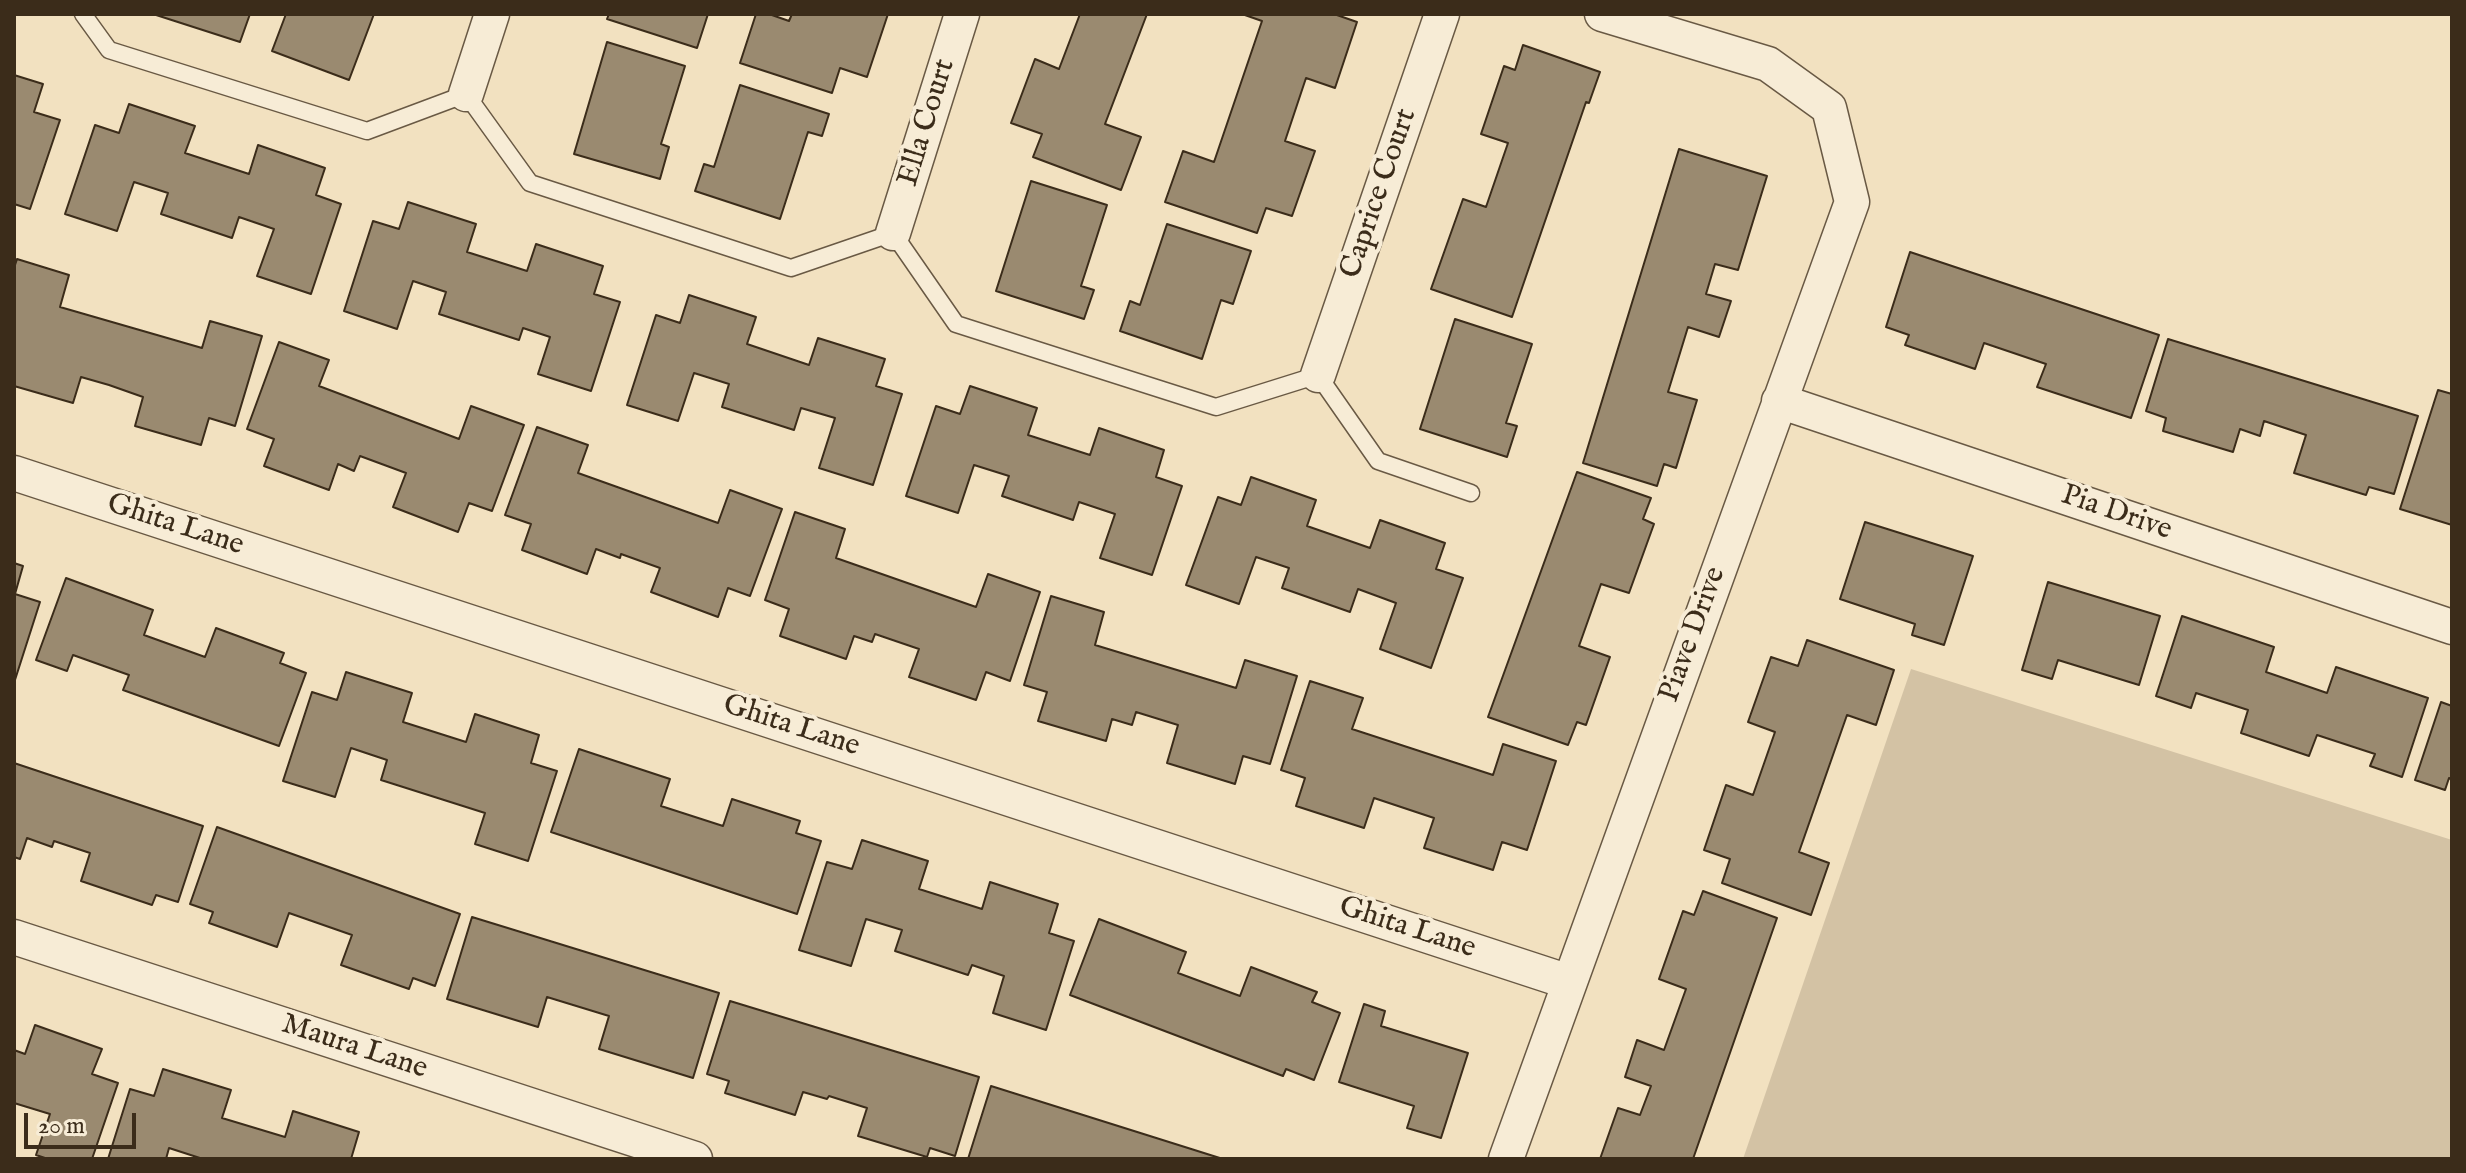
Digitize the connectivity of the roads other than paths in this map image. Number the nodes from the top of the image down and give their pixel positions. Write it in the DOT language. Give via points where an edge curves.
graph roads {
  1 [pos="83,14"];
  2 [pos="492,14"];
  3 [pos="962,14"];
  4 [pos="1442,14"];
  5 [pos="1602,14"];
  6 [pos="466,94"];
  7 [pos="893,233"];
  8 [pos="1318,375"];
  9 [pos="1779,401"];
  10 [pos="14,473"];
  11 [pos="1471,493"];
  12 [pos="2452,627"];
  13 [pos="14,937"];
  14 [pos="1569,982"];
  15 [pos="695,1159"];
  16 [pos="1506,1159"];
  1 -- 6 [label="lane" via="109,50 367,131"];
  2 -- 6 [label="street"];
  3 -- 7 [label="street, Ella Court"];
  4 -- 8 [label="street, Caprice Court"];
  5 -- 9 [label="street, Piave Drive" via="1768,64 1829,108 1852,202"];
  6 -- 7 [label="lane" via="530,183 791,268"];
  7 -- 8 [label="lane" via="956,324 1216,407"];
  8 -- 11 [label="lane" via="1378,461"];
  9 -- 12 [label="street, Pia Drive"];
  9 -- 14 [label="street, Piave Drive"];
  10 -- 14 [label="street, Ghita Lane"];
  13 -- 15 [label="street, Maura Lane"];
  14 -- 16 [label="street, Piave Drive"];
}
